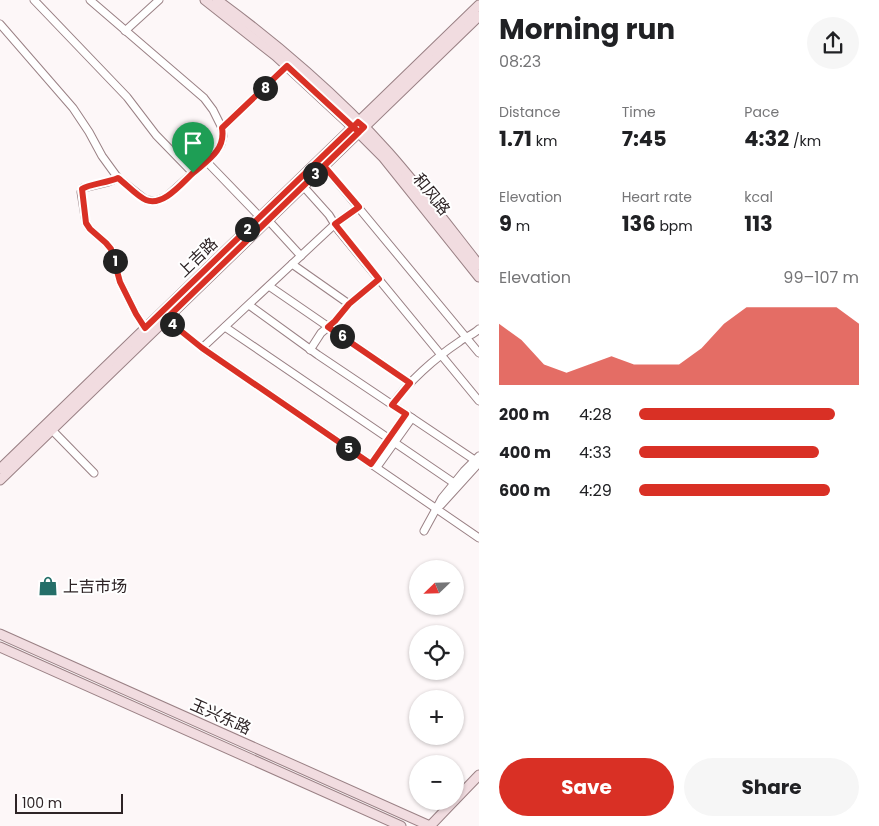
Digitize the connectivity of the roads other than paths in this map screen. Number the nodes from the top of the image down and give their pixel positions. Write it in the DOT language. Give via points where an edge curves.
graph roads {
  1 [pos="34,0"];
  2 [pos="90,0"];
  3 [pos="159,0"];
  4 [pos="205,0"];
  5 [pos="218,0"];
  6 [pos="479,4"];
  7 [pos="479,16"];
  8 [pos="0,24"];
  9 [pos="125,31"];
  10 [pos="287,66"];
  11 [pos="222,128"];
  12 [pos="359,128"];
  13 [pos="206,162"];
  14 [pos="324,166"];
  15 [pos="193,173"];
  16 [pos="118,178"];
  17 [pos="303,186"];
  18 [pos="359,207"];
  19 [pos="264,219"];
  20 [pos="335,224"];
  21 [pos="301,256"];
  22 [pos="292,264"];
  23 [pos="479,265"];
  24 [pos="479,277"];
  25 [pos="379,279"];
  26 [pos="269,286"];
  27 [pos="349,304"];
  28 [pos="249,305"];
  29 [pos="166,319"];
  30 [pos="225,326"];
  31 [pos="328,327"];
  32 [pos="145,328"];
  33 [pos="479,330"];
  34 [pos="467,338"];
  35 [pos="202,348"];
  36 [pos="310,350"];
  37 [pos="479,353"];
  38 [pos="442,356"];
  39 [pos="410,383"];
  40 [pos="479,401"];
  41 [pos="392,405"];
  42 [pos="409,416"];
  43 [pos="52,430"];
  44 [pos="392,440"];
  45 [pos="478,460"];
  46 [pos="374,465"];
  47 [pos="0,469"];
  48 [pos="94,473"];
  49 [pos="0,480"];
  50 [pos="454,483"];
  51 [pos="437,509"];
  52 [pos="424,531"];
  53 [pos="479,538"];
  54 [pos="0,634"];
  55 [pos="0,647"];
  56 [pos="479,775"];
  57 [pos="464,791"];
  58 [pos="445,810"];
  59 [pos="401,826"];
  60 [pos="430,826"];
  1 -- 15 [label="street"];
  2 -- 9 [label="street"];
  3 -- 9 [label="street"];
  4 -- 10 [label="main road"];
  5 -- 12 [label="main road" via="281,51"];
  6 -- 12 [label="main road, 上吉路"];
  7 -- 12 [label="main road, 上吉路"];
  8 -- 16 [label="street" via="73,108"];
  9 -- 11 [label="street" via="204,98"];
  10 -- 11 [label="street"];
  10 -- 12 [label="main road"];
  11 -- 13 [label="street" via="219,148"];
  12 -- 14 [label="main road, 上吉路"];
  12 -- 19 [label="main road, 上吉路"];
  12 -- 23 [label="main road, 和风路" via="388,152"];
  12 -- 24 [label="main road, 和风路"];
  13 -- 15 [label="street"];
  13 -- 19 [label="street"];
  14 -- 17 [label="main road, 上吉路"];
  14 -- 18 [label="street"];
  15 -- 16 [label="street" via="166,197 151,201"];
  16 -- 32 [label="street" via="83,188 84,217 90,229 111,249 120,282"];
  17 -- 19 [label="main road, 上吉路"];
  17 -- 20 [label="street"];
  18 -- 20 [label="street"];
  18 -- 34 [label="street"];
  19 -- 21 [label="street"];
  19 -- 29 [label="main road, 上吉路"];
  19 -- 32 [label="main road, 上吉路"];
  20 -- 21 [label="street"];
  20 -- 25 [label="street"];
  21 -- 22 [label="street"];
  22 -- 26 [label="street"];
  22 -- 27 [label="street"];
  25 -- 27 [label="street"];
  25 -- 38 [label="street"];
  26 -- 28 [label="street"];
  26 -- 31 [label="street"];
  27 -- 31 [label="street"];
  28 -- 30 [label="street"];
  28 -- 36 [label="street"];
  29 -- 35 [label="street"];
  29 -- 43 [label="main road, 上吉路"];
  30 -- 35 [label="street"];
  30 -- 44 [label="street"];
  31 -- 36 [label="street"];
  31 -- 39 [label="street"];
  32 -- 47 [label="main road, 上吉路"];
  33 -- 34 [label="street"];
  34 -- 37 [label="street"];
  34 -- 38 [label="street"];
  35 -- 46 [label="street"];
  36 -- 41 [label="street"];
  38 -- 39 [label="street"];
  38 -- 40 [label="street"];
  39 -- 41 [label="street"];
  41 -- 42 [label="street"];
  42 -- 44 [label="street"];
  42 -- 45 [label="street"];
  43 -- 48 [label="street"];
  43 -- 49 [label="main road, 上吉路"];
  44 -- 46 [label="street"];
  44 -- 50 [label="street"];
  45 -- 50 [label="street"];
  45 -- 51 [label="street"];
  46 -- 51 [label="street"];
  50 -- 51 [label="street"];
  51 -- 52 [label="street"];
  51 -- 53 [label="street"];
  54 -- 60 [label="main road, 玉兴东路"];
  55 -- 59 [label="main road, 玉兴东路"];
  56 -- 57 [label="main road"];
  58 -- 60 [label="main road"];
}
